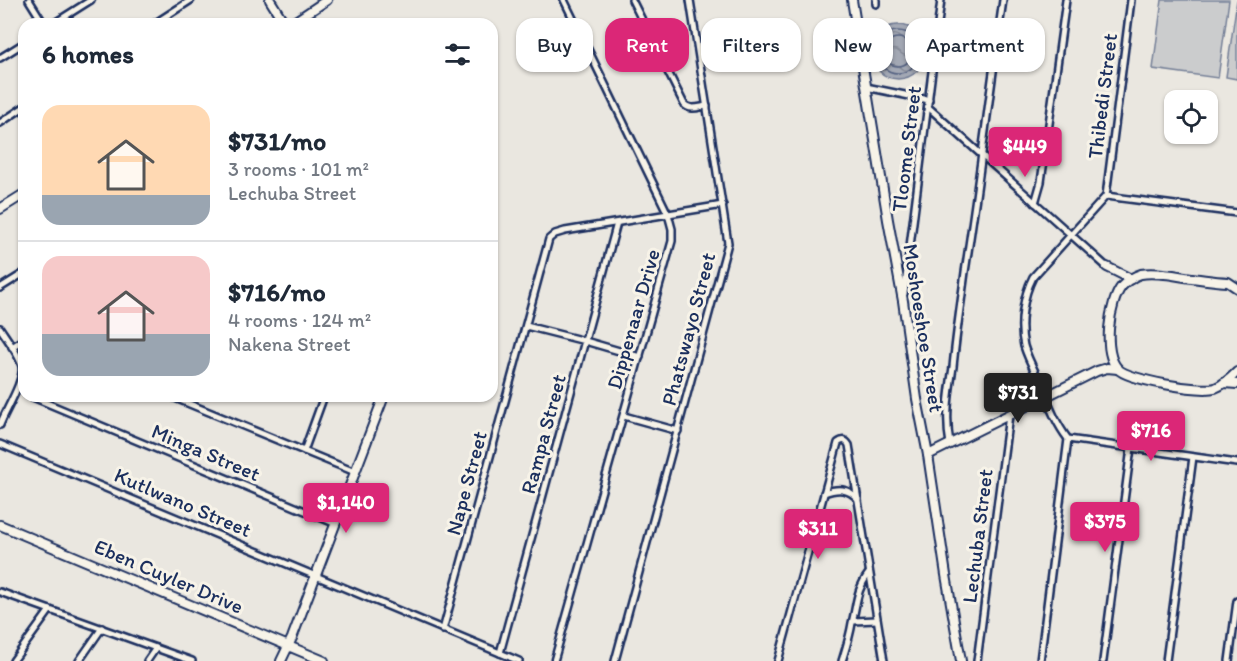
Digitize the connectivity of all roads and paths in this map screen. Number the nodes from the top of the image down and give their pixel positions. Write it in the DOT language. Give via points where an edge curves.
graph roads {
  1 [pos="29,0"];
  2 [pos="91,0"];
  3 [pos="191,0"];
  4 [pos="270,0"];
  5 [pos="327,0"];
  6 [pos="564,0"];
  7 [pos="632,0"];
  8 [pos="690,0"];
  9 [pos="852,0"];
  10 [pos="941,0"];
  11 [pos="1003,0"];
  12 [pos="1066,0"];
  13 [pos="1131,0"];
  14 [pos="40,18"];
  15 [pos="62,18"];
  16 [pos="163,18"];
  17 [pos="281,18"];
  18 [pos="300,18"];
  19 [pos="18,46"];
  20 [pos="0,58"];
  21 [pos="866,87"];
  22 [pos="929,100"];
  23 [pos="707,106"];
  24 [pos="928,107"];
  25 [pos="18,111"];
  26 [pos="0,123"];
  27 [pos="981,155"];
  28 [pos="1106,196"];
  29 [pos="18,198"];
  30 [pos="1035,203"];
  31 [pos="723,206"];
  32 [pos="0,210"];
  33 [pos="1237,213"];
  34 [pos="668,214"];
  35 [pos="617,224"];
  36 [pos="1070,234"];
  37 [pos="1107,267"];
  38 [pos="18,277"];
  39 [pos="1131,279"];
  40 [pos="0,288"];
  41 [pos="1237,288"];
  42 [pos="1120,290"];
  43 [pos="903,301"];
  44 [pos="526,326"];
  45 [pos="0,328"];
  46 [pos="585,341"];
  47 [pos="18,343"];
  48 [pos="12,347"];
  49 [pos="1110,355"];
  50 [pos="640,357"];
  51 [pos="18,360"];
  52 [pos="1118,369"];
  53 [pos="1097,370"];
  54 [pos="1237,372"];
  55 [pos="1224,383"];
  56 [pos="18,384"];
  57 [pos="1237,384"];
  58 [pos="16,390"];
  59 [pos="1045,396"];
  60 [pos="44,402"];
  61 [pos="185,402"];
  62 [pos="322,402"];
  63 [pos="382,402"];
  64 [pos="1009,415"];
  65 [pos="624,416"];
  66 [pos="0,425"];
  67 [pos="678,431"];
  68 [pos="1068,439"];
  69 [pos="0,444"];
  70 [pos="950,444"];
  71 [pos="1131,448"];
  72 [pos="304,451"];
  73 [pos="928,455"];
  74 [pos="1192,457"];
  75 [pos="1237,463"];
  76 [pos="355,472"];
  77 [pos="824,493"];
  78 [pos="858,499"];
  79 [pos="336,524"];
  80 [pos="0,525"];
  81 [pos="869,573"];
  82 [pos="316,576"];
  83 [pos="0,592"];
  84 [pos="1237,601"];
  85 [pos="50,610"];
  86 [pos="877,620"];
  87 [pos="853,621"];
  88 [pos="102,628"];
  89 [pos="443,630"];
  90 [pos="288,646"];
  91 [pos="156,648"];
  92 [pos="500,653"];
  93 [pos="13,661"];
  94 [pos="79,661"];
  95 [pos="147,661"];
  96 [pos="192,661"];
  97 [pos="281,661"];
  98 [pos="324,661"];
  99 [pos="519,661"];
  100 [pos="554,661"];
  101 [pos="615,661"];
  102 [pos="778,661"];
  103 [pos="842,661"];
  104 [pos="884,661"];
  105 [pos="961,661"];
  106 [pos="977,661"];
  107 [pos="1040,661"];
  108 [pos="1103,661"];
  109 [pos="1166,661"];
  110 [pos="1229,661"];
  1 -- 14 [label="street"];
  2 -- 15 [label="street"];
  3 -- 16 [label="street"];
  4 -- 17 [label="street"];
  5 -- 18 [label="street"];
  6 -- 34 [label="street, Dippenaar Drive"];
  7 -- 23 [label="street" via="684,104 693,108"];
  8 -- 23 [label="street, Phatswayo Street"];
  9 -- 21 [label="street, Moshoeshoe Street"];
  10 -- 22 [label="street, Tloome Street"];
  11 -- 27 [label="street"];
  12 -- 30 [label="street"];
  13 -- 28 [label="street, Thibedi Street"];
  19 -- 20 [label="street"];
  21 -- 22 [label="street"];
  21 -- 43 [label="street, Moshoeshoe Street"];
  22 -- 24 [label="street, Tloome Street"];
  23 -- 31 [label="street, Phatswayo Street"];
  24 -- 27 [label="street"];
  24 -- 43 [label="street, Tloome Street"];
  25 -- 26 [label="street"];
  27 -- 30 [label="street"];
  27 -- 70 [label="street" via="947,410"];
  28 -- 33 [label="street"];
  28 -- 36 [label="street"];
  29 -- 32 [label="street"];
  30 -- 36 [label="street"];
  31 -- 34 [label="street, Nape Street"];
  31 -- 67 [label="street, Phatswayo Street" via="727,250"];
  34 -- 35 [label="street, Nape Street"];
  34 -- 50 [label="street, Dippenaar Drive" via="672,241"];
  35 -- 44 [label="street, Nape Street" via="566,231 552,237"];
  35 -- 46 [label="street, Rampa Street"];
  36 -- 37 [label="street"];
  36 -- 59 [label="street" via="1033,277 1026,295 1024,347"];
  37 -- 39 [label="street"];
  37 -- 42 [label="street"];
  38 -- 40 [label="street"];
  39 -- 41 [label="street" via="1156,273 1228,282"];
  39 -- 42 [label="street"];
  42 -- 49 [label="street" via="1111,318"];
  43 -- 73 [label="street, Moshoeshoe Street"];
  44 -- 46 [label="street"];
  44 -- 89 [label="street, Nape Street"];
  45 -- 48 [label="street"];
  46 -- 50 [label="street"];
  46 -- 92 [label="street, Rampa Street"];
  47 -- 48 [label="street"];
  48 -- 51 [label="street"];
  49 -- 52 [label="street"];
  49 -- 53 [label="street"];
  50 -- 65 [label="street, Dippenaar Drive"];
  52 -- 53 [label="street"];
  52 -- 55 [label="street" via="1138,379 1190,388 1212,389"];
  53 -- 59 [label="street"];
  54 -- 55 [label="street"];
  55 -- 57 [label="street"];
  56 -- 58 [label="street"];
  58 -- 66 [label="street"];
  59 -- 64 [label="street"];
  59 -- 68 [label="street"];
  60 -- 79 [label="street, Minga Street"];
  61 -- 72 [label="street"];
  62 -- 72 [label="street"];
  63 -- 76 [label="street"];
  64 -- 70 [label="street"];
  64 -- 106 [label="street, Lechuba Street"];
  65 -- 67 [label="street"];
  65 -- 100 [label="street, Dippenaar Drive"];
  67 -- 101 [label="street, Phatswayo Street"];
  68 -- 71 [label="street"];
  68 -- 107 [label="street"];
  69 -- 82 [label="street, Kutlwano Street"];
  70 -- 73 [label="street"];
  71 -- 74 [label="street"];
  71 -- 108 [label="street"];
  72 -- 76 [label="street"];
  73 -- 105 [label="street, Moshoeshoe Street"];
  74 -- 75 [label="street"];
  74 -- 109 [label="street"];
  76 -- 79 [label="street"];
  77 -- 78 [label="street" via="844,489"];
  77 -- 78 [label="street" via="838,443 844,440 849,445"];
  77 -- 102 [label="street"];
  78 -- 81 [label="street"];
  79 -- 82 [label="street"];
  80 -- 90 [label="street, Eben Cuyler Drive"];
  81 -- 86 [label="street"];
  81 -- 87 [label="street" via="857,595"];
  82 -- 89 [label="street, Kutlwano Street"];
  82 -- 90 [label="street"];
  83 -- 85 [label="street"];
  84 -- 110 [label="street"];
  85 -- 88 [label="street"];
  85 -- 93 [label="street"];
  86 -- 87 [label="street"];
  86 -- 104 [label="street"];
  87 -- 103 [label="street"];
  88 -- 91 [label="street"];
  88 -- 94 [label="street"];
  89 -- 92 [label="street, Kutlwano Street"];
  90 -- 97 [label="street"];
  90 -- 98 [label="street, Eben Cuyler Drive"];
  91 -- 95 [label="street"];
  91 -- 96 [label="street"];
  92 -- 99 [label="street, Kutlwano Street"];
}
